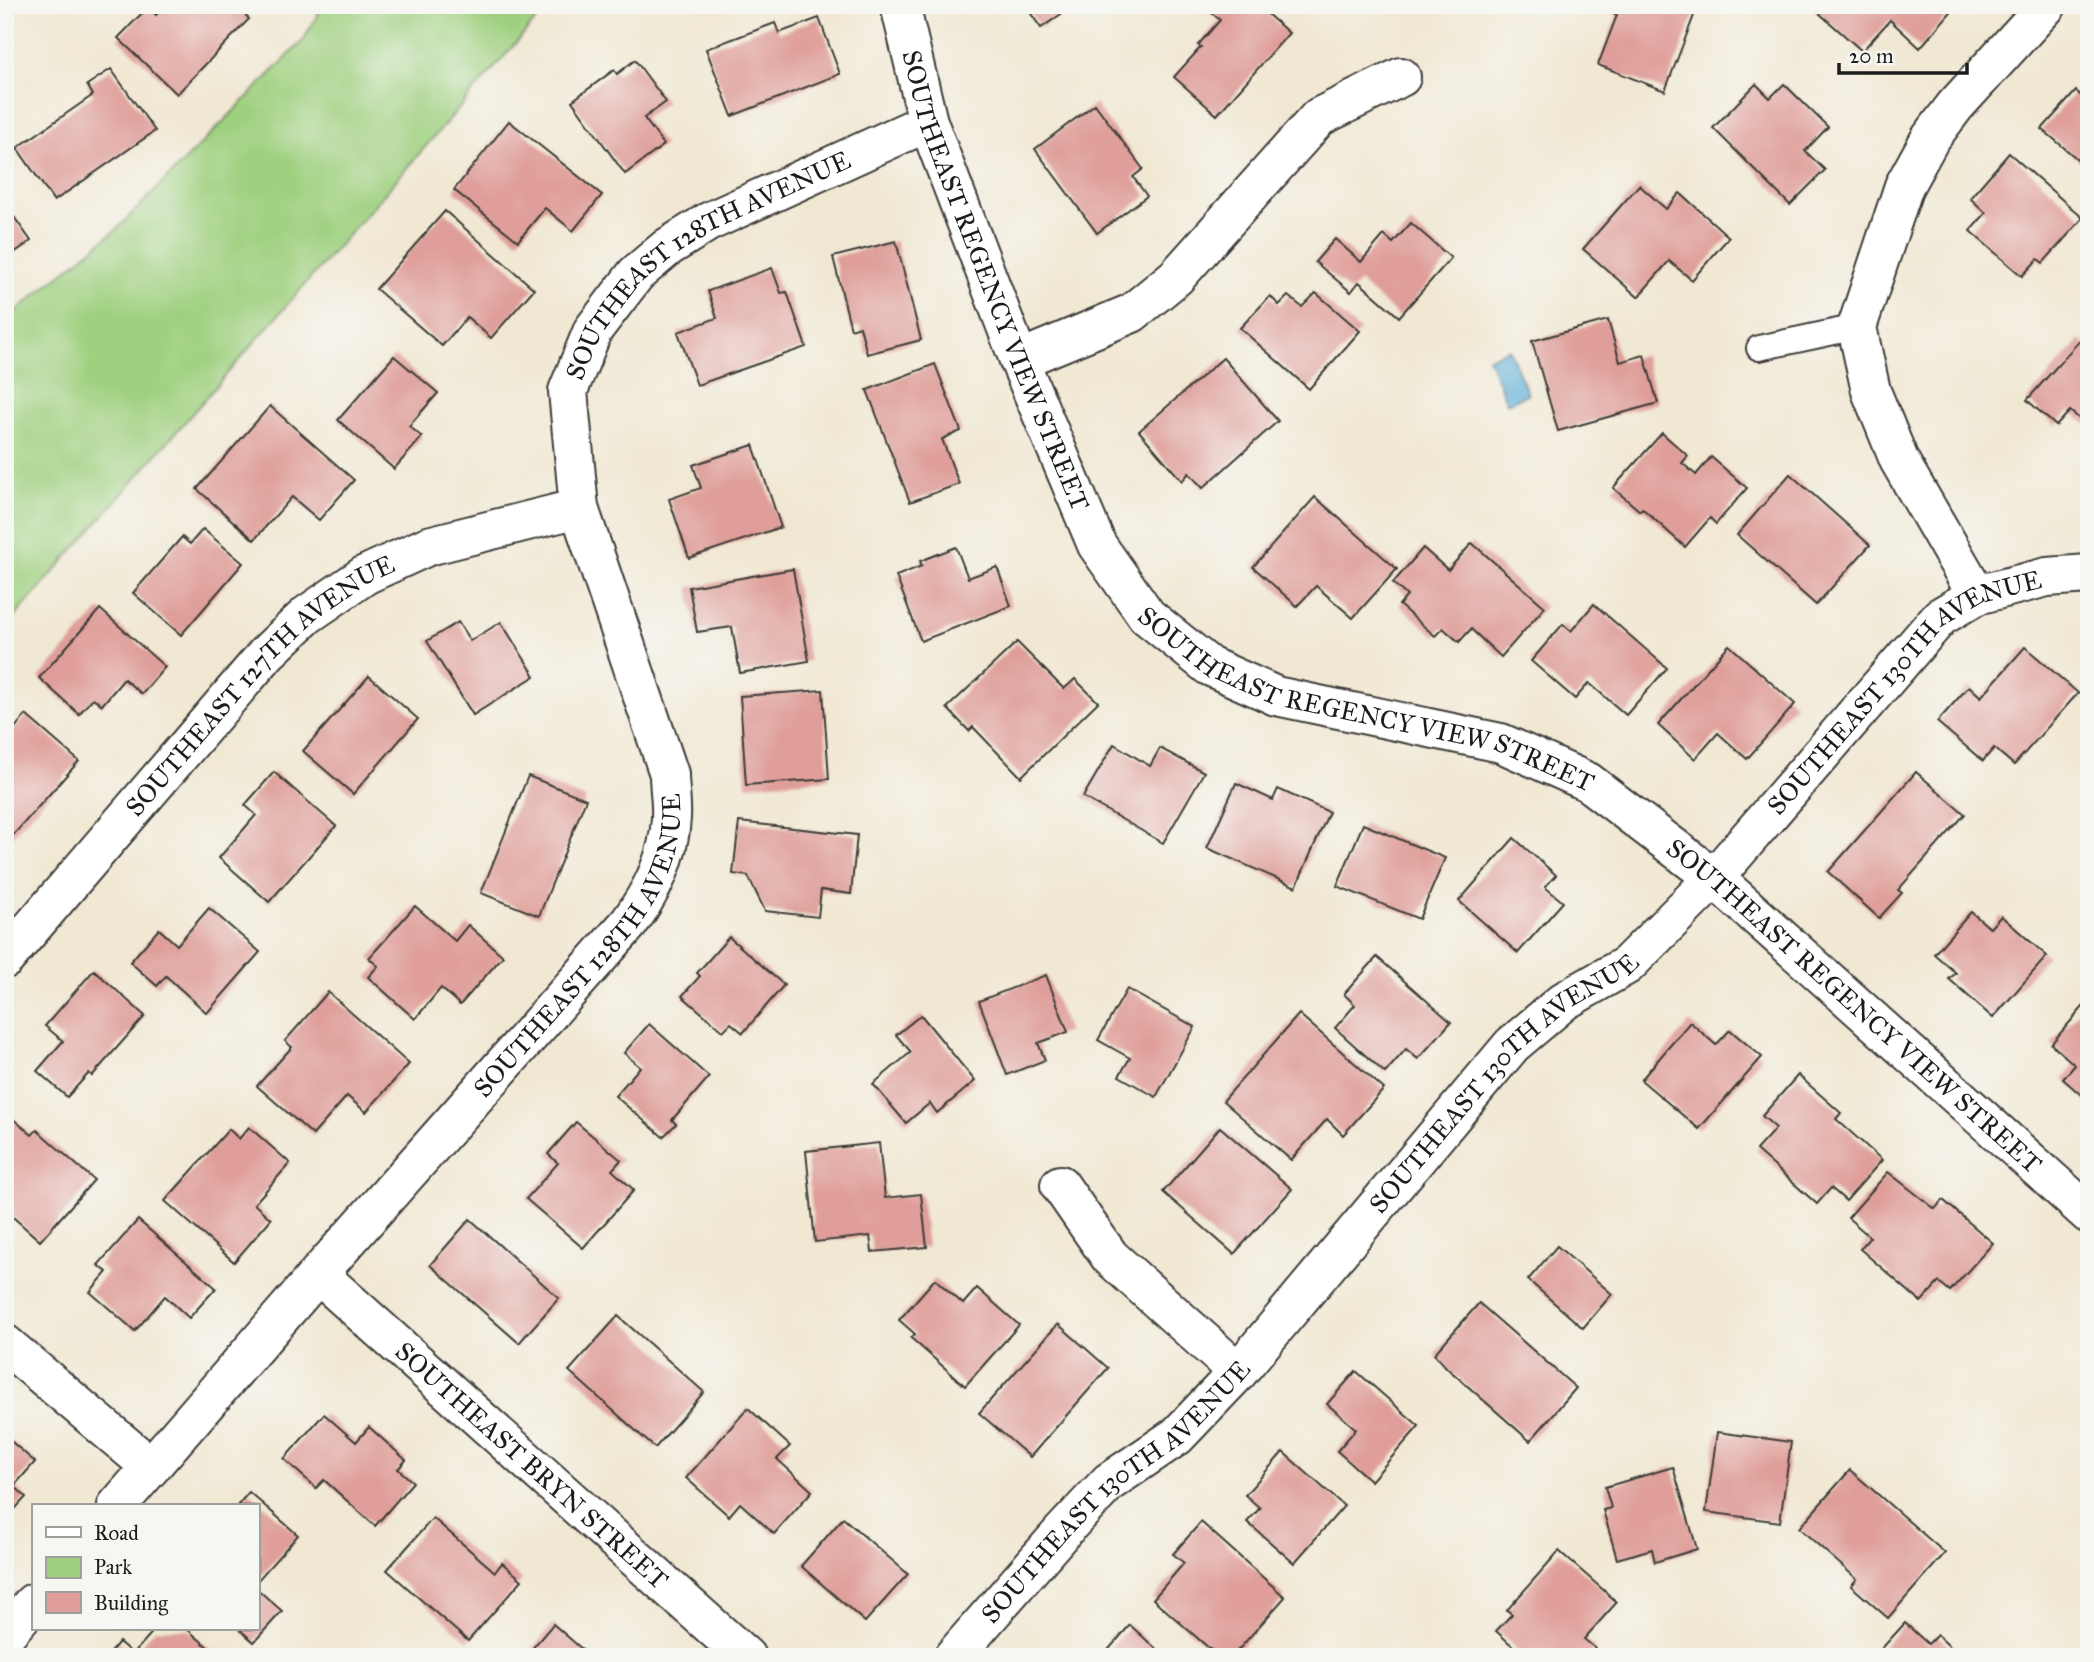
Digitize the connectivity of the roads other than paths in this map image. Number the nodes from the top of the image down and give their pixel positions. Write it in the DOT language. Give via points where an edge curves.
graph roads {
  1 [pos="900,5"];
  2 [pos="2047,5"];
  3 [pos="1401,77"];
  4 [pos="928,122"];
  5 [pos="1857,327"];
  6 [pos="1759,348"];
  7 [pos="1019,360"];
  8 [pos="579,508"];
  9 [pos="2089,573"];
  10 [pos="1977,595"];
  11 [pos="1714,878"];
  12 [pos="5,959"];
  13 [pos="1060,1185"];
  14 [pos="2089,1214"];
  15 [pos="318,1274"];
  16 [pos="5,1344"];
  17 [pos="1238,1372"];
  18 [pos="151,1467"];
  19 [pos="119,1504"];
  20 [pos="32,1604"];
  21 [pos="5,1635"];
  22 [pos="746,1657"];
  23 [pos="953,1657"];
  1 -- 4 [label="street, SOUTHEAST REGENCY VIEW STREET"];
  2 -- 5 [label="street" via="1930,139 1904,186"];
  3 -- 7 [label="street" via="1319,117 1176,277 1132,313"];
  4 -- 7 [label="street, SOUTHEAST REGENCY VIEW STREET"];
  4 -- 8 [label="street, SOUTHEAST 128TH AVENUE" via="708,222 636,274 593,330 568,391"];
  5 -- 6 [label="lane"];
  5 -- 10 [label="street" via="1871,391 1899,460"];
  7 -- 11 [label="street, SOUTHEAST REGENCY VIEW STREET" via="1097,545 1147,616 1209,666 1276,696 1501,743 1588,782"];
  8 -- 12 [label="street, SOUTHEAST 127TH AVENUE" via="428,546 365,575 307,615 267,653"];
  8 -- 15 [label="street, SOUTHEAST 128TH AVENUE" via="668,774 671,818 663,864 629,923"];
  9 -- 10 [label="street, SOUTHEAST 130TH AVENUE" via="2047,577"];
  10 -- 11 [label="street, SOUTHEAST 130TH AVENUE" via="1940,617"];
  11 -- 14 [label="street, SOUTHEAST REGENCY VIEW STREET"];
  11 -- 17 [label="street, SOUTHEAST 130TH AVENUE" via="1627,965 1564,1001 1512,1045"];
  13 -- 17 [label="street" via="1110,1257"];
  15 -- 18 [label="street, SOUTHEAST 128TH AVENUE"];
  15 -- 22 [label="street, SOUTHEAST BRYN STREET"];
  16 -- 18 [label="street"];
  17 -- 23 [label="street, SOUTHEAST 130TH AVENUE" via="1177,1436 1109,1482"];
  18 -- 19 [label="street, SOUTHEAST 128TH AVENUE"];
  20 -- 21 [label="street"];
}
